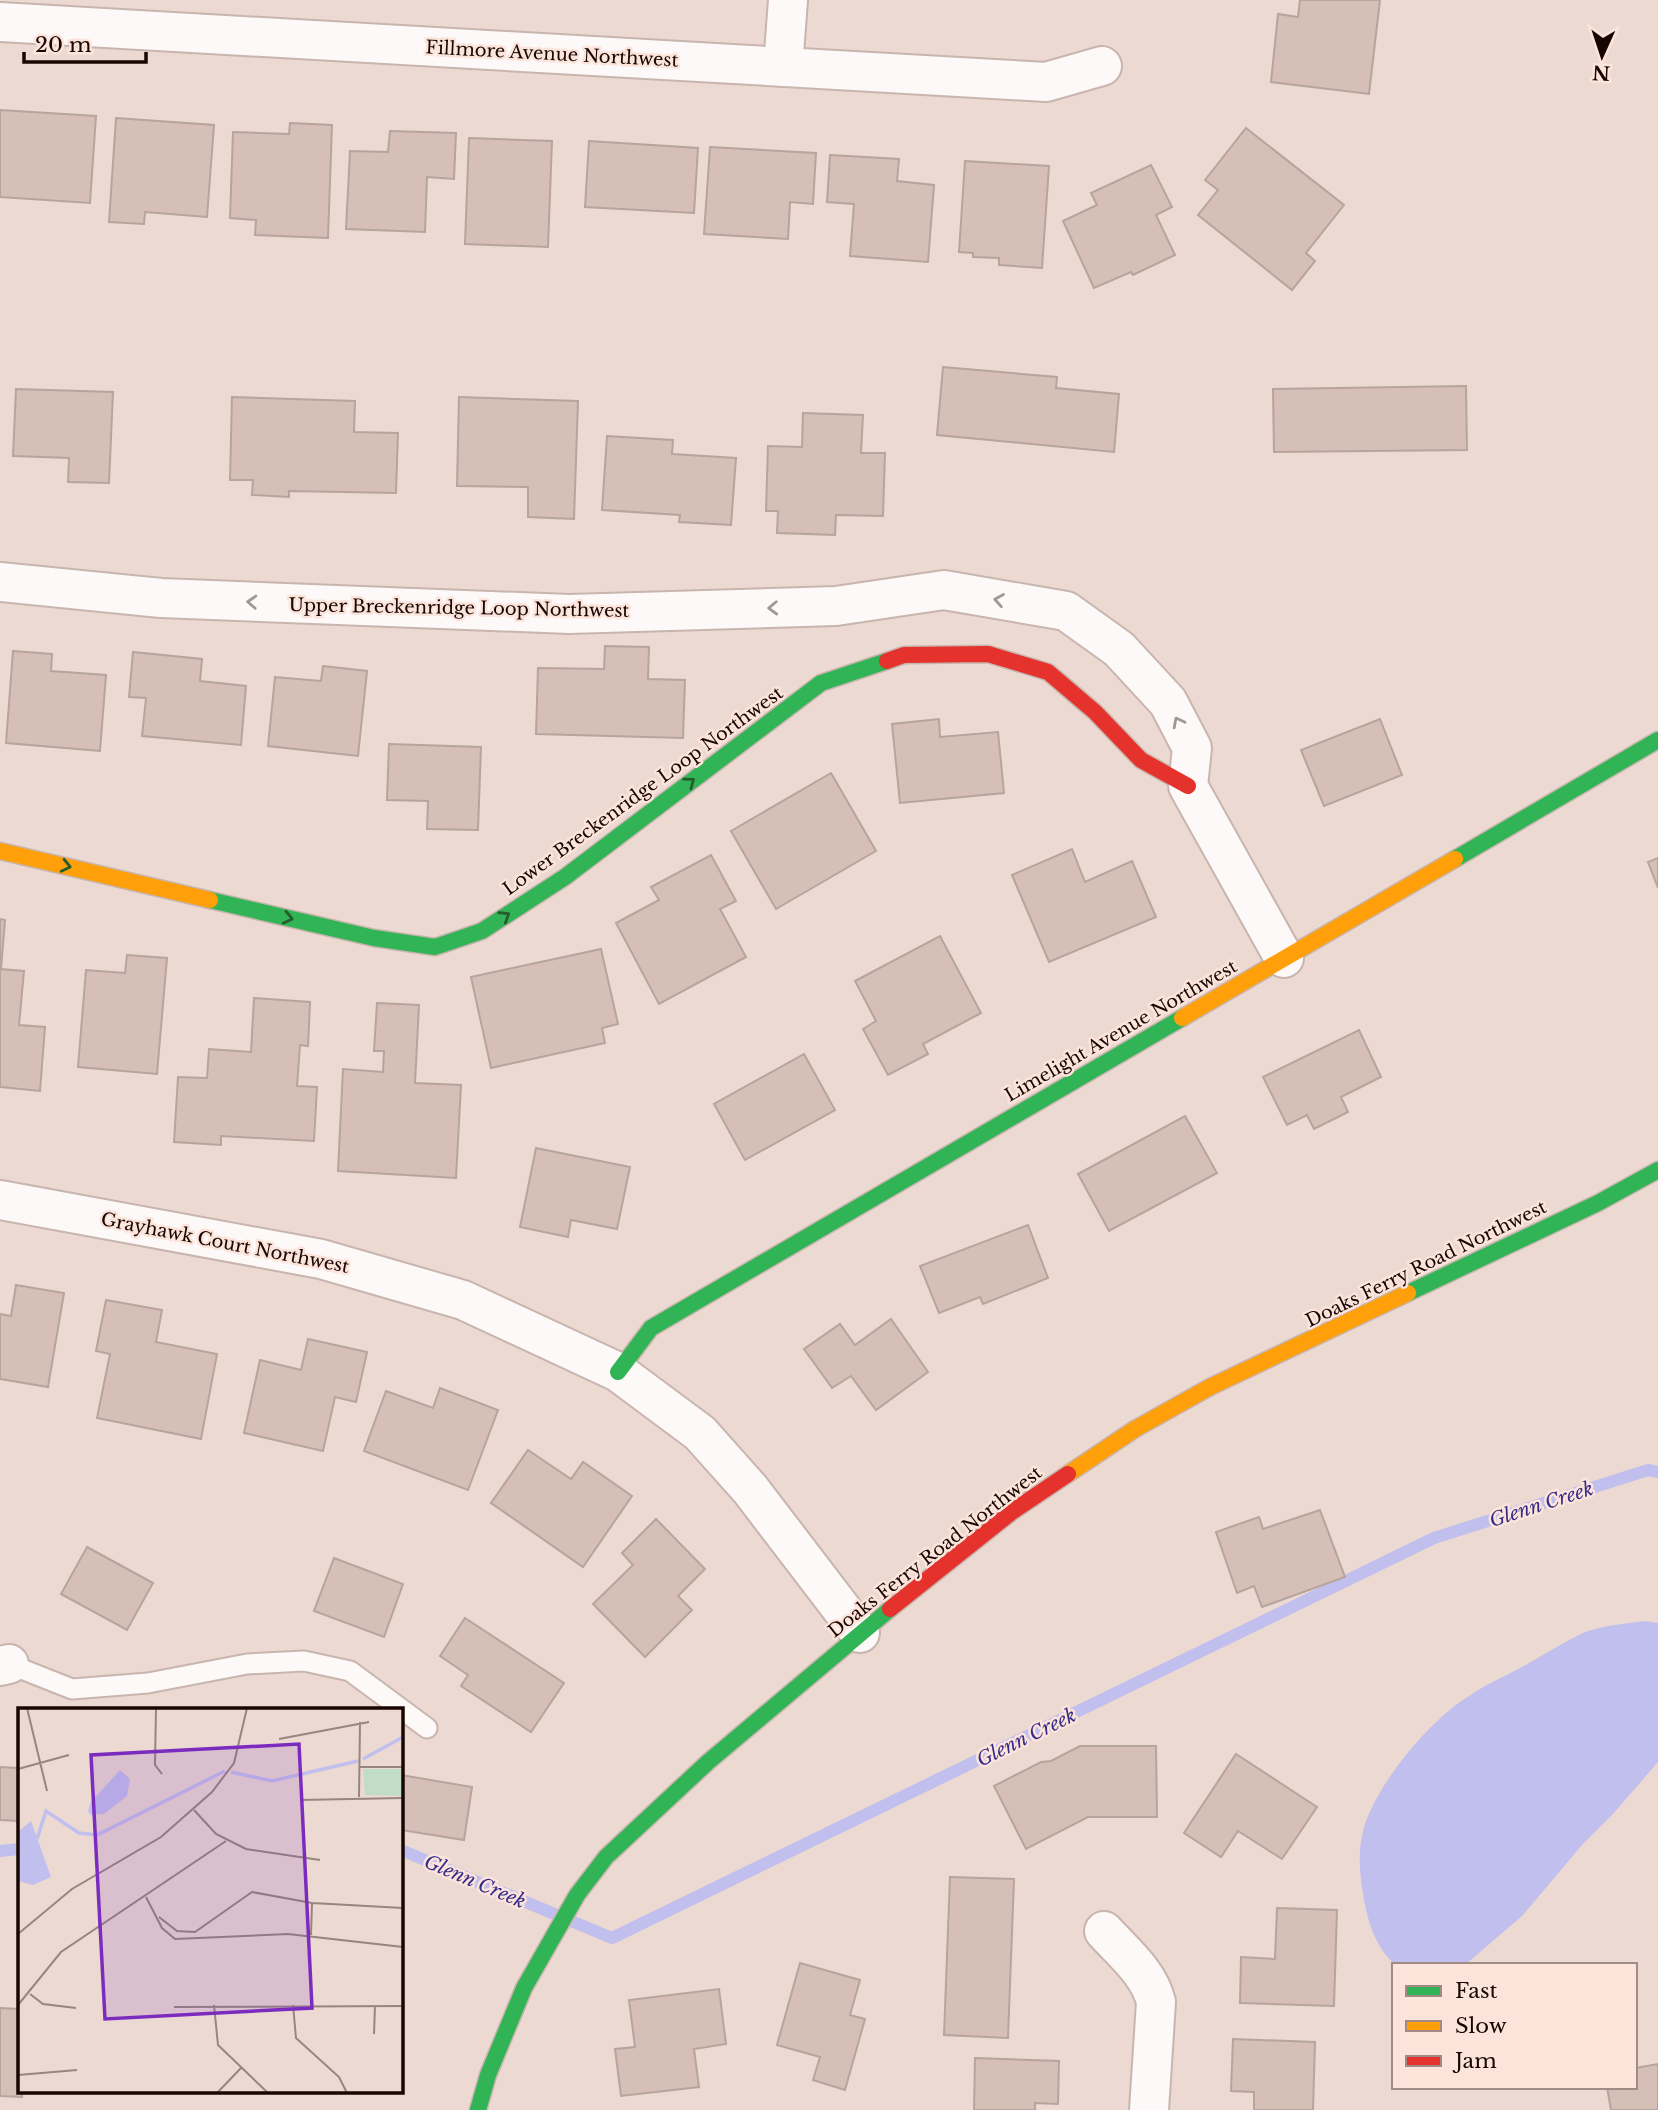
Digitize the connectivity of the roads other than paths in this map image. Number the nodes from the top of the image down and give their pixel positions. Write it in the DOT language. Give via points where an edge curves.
graph roads {
  1 [pos="788,0"];
  2 [pos="152,15"];
  3 [pos="0,22"];
  4 [pos="1102,66"];
  5 [pos="783,67"];
  6 [pos="0,582"];
  7 [pos="1658,740"];
  8 [pos="1188,786"];
  9 [pos="0,851"];
  10 [pos="1284,958"];
  11 [pos="1658,1170"];
  12 [pos="0,1200"];
  13 [pos="618,1372"];
  14 [pos="860,1633"];
  15 [pos="4,1665"];
  16 [pos="401,1708"];
  17 [pos="402,1709"];
  18 [pos="428,1728"];
  19 [pos="1104,1931"];
  20 [pos="483,2110"];
  21 [pos="1149,2110"];
  1 -- 5 [label="street"];
  2 -- 3 [label="street, Fillmore Avenue Northwest"];
  2 -- 5 [label="street, Fillmore Avenue Northwest"];
  4 -- 5 [label="street, Fillmore Avenue Northwest" via="1046,82"];
  8 -- 6 [label="street, Upper Breckenridge Loop Northwest, one-way" via="1192,748 1168,702 1119,649 1066,611 944,590 835,606 569,614 161,598"];
  7 -- 10 [label="street, Limelight Avenue Northwest"];
  9 -- 8 [label="street, Lower Breckenridge Loop Northwest, one-way" via="374,938 435,947 482,931 565,877 821,683 904,655 988,654 1048,672 1141,760"];
  8 -- 10 [label="street"];
  10 -- 13 [label="street, Limelight Avenue Northwest" via="651,1328"];
  11 -- 14 [label="street, Doaks Ferry Road Northwest" via="1598,1203 1210,1387 1135,1429 1013,1511"];
  12 -- 13 [label="street, Grayhawk Court Northwest" via="321,1259 463,1300"];
  13 -- 14 [label="street, Grayhawk Court Northwest" via="700,1433 750,1489"];
  14 -- 20 [label="street, Doaks Ferry Road Northwest" via="708,1762 606,1857 577,1895 524,1988 488,2075"];
  15 -- 16 [label="lane" via="72,1689 148,1683 247,1664 304,1661 350,1671"];
  17 -- 18 [label="lane"];
  19 -- 21 [label="street" via="1153,1989"];
}
